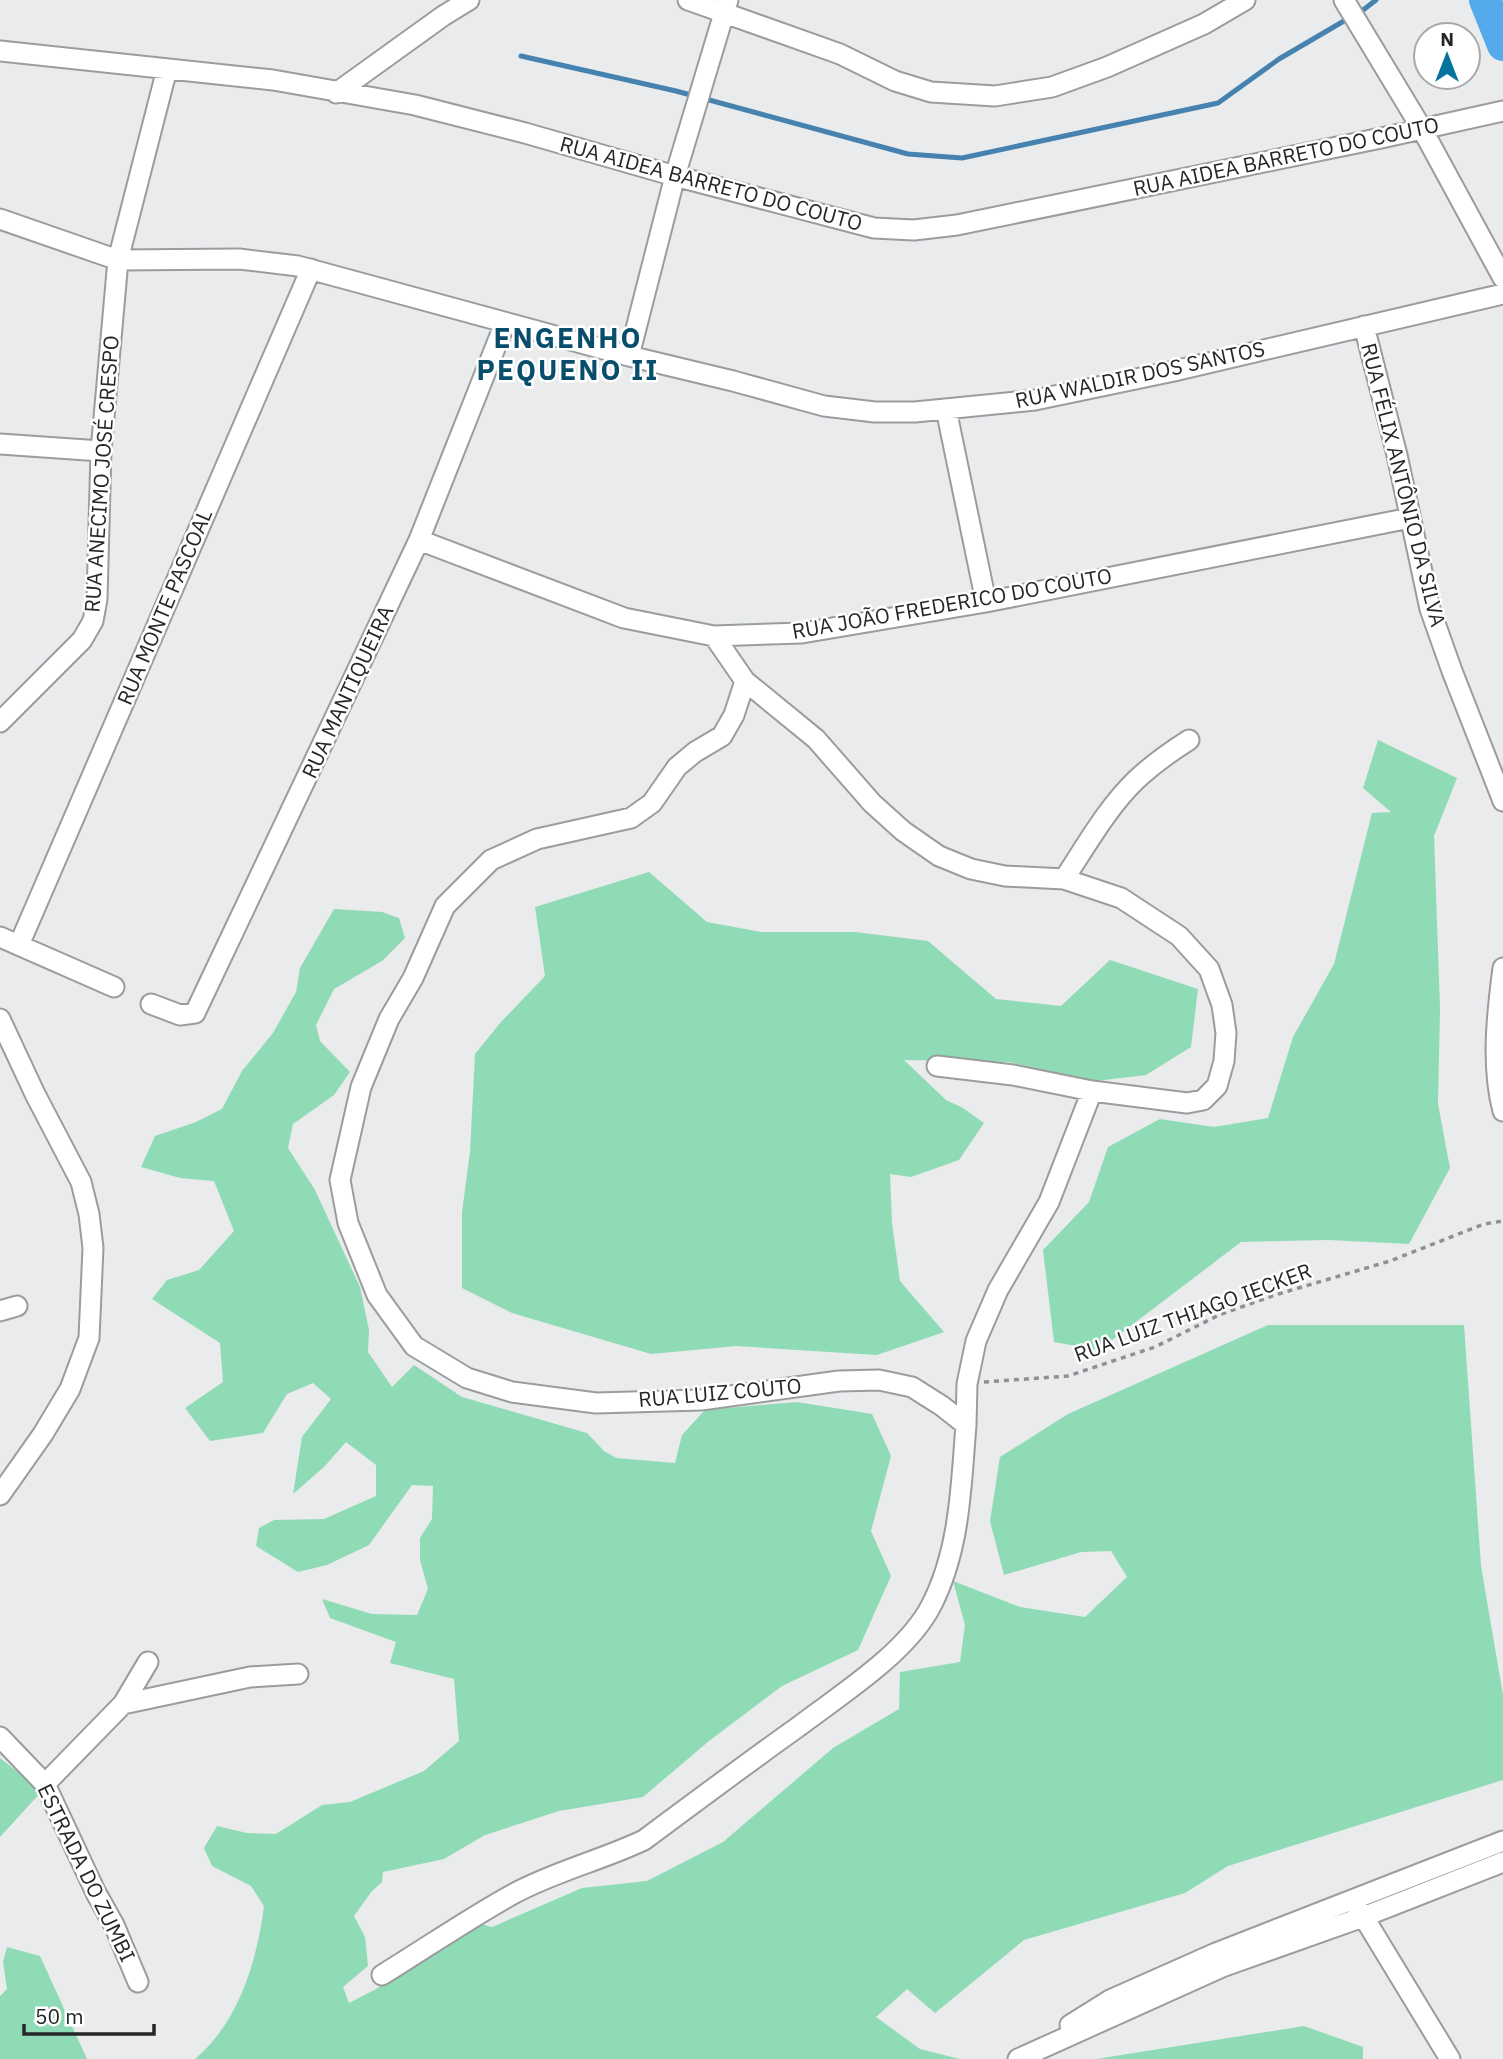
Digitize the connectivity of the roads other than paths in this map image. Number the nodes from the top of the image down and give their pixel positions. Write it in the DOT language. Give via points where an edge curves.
graph roads {
  1 [pos="470,0"];
  2 [pos="688,0"];
  3 [pos="1245,0"];
  4 [pos="1344,0"];
  5 [pos="727,7"];
  6 [pos="0,51"];
  7 [pos="167,69"];
  8 [pos="336,93"];
  9 [pos="1503,111"];
  10 [pos="1422,129"];
  11 [pos="675,176"];
  12 [pos="0,219"];
  13 [pos="118,260"];
  14 [pos="311,269"];
  15 [pos="1503,278"];
  16 [pos="1503,294"];
  17 [pos="505,323"];
  18 [pos="1364,326"];
  19 [pos="629,356"];
  20 [pos="946,409"];
  21 [pos="0,444"];
  22 [pos="101,451"];
  23 [pos="1410,518"];
  24 [pos="419,540"];
  25 [pos="986,601"];
  26 [pos="714,636"];
  27 [pos="745,681"];
  28 [pos="0,722"];
  29 [pos="1189,740"];
  30 [pos="1503,801"];
  31 [pos="1064,879"];
  32 [pos="0,937"];
  33 [pos="19,946"];
  34 [pos="1503,968"];
  35 [pos="114,987"];
  36 [pos="151,1004"];
  37 [pos="0,1018"];
  38 [pos="937,1066"];
  39 [pos="1092,1091"];
  40 [pos="1503,1111"];
  41 [pos="966,1425"];
  42 [pos="0,1495"];
  43 [pos="148,1662"];
  44 [pos="298,1674"];
  45 [pos="123,1704"];
  46 [pos="0,1737"];
  47 [pos="45,1784"];
  48 [pos="1503,1841"];
  49 [pos="1503,1862"];
  50 [pos="1355,1898"];
  51 [pos="1363,1917"];
  52 [pos="1219,1960"];
  53 [pos="382,1975"];
  54 [pos="138,1982"];
  55 [pos="1018,2059"];
  56 [pos="1450,2059"];
  1 -- 8 [label="street"];
  2 -- 5 [label="street"];
  3 -- 5 [label="street" via="1204,24 1107,67 1052,87 995,96 931,92 895,81"];
  4 -- 10 [label="street"];
  5 -- 11 [label="street"];
  6 -- 7 [label="street, RUA AIDEA BARRETO DO COUTO"];
  7 -- 8 [label="street, RUA AIDEA BARRETO DO COUTO" via="273,80"];
  7 -- 13 [label="street, RUA ANECIMO JOSÉ CRESPO"];
  8 -- 11 [label="street, RUA AIDEA BARRETO DO COUTO" via="415,105"];
  9 -- 10 [label="street, RUA AIDEA BARRETO DO COUTO"];
  10 -- 11 [label="street, RUA AIDEA BARRETO DO COUTO" via="914,230 874,228"];
  10 -- 15 [label="street"];
  11 -- 19 [label="street"];
  12 -- 13 [label="street, RUA WALDIR DOS SANTOS"];
  13 -- 14 [label="street, RUA WALDIR DOS SANTOS" via="239,259"];
  13 -- 22 [label="street, RUA ANECIMO JOSÉ CRESPO"];
  14 -- 17 [label="street, RUA WALDIR DOS SANTOS"];
  14 -- 33 [label="street, RUA MONTE PASCOAL"];
  16 -- 18 [label="street, RUA WALDIR DOS SANTOS"];
  17 -- 19 [label="street, RUA WALDIR DOS SANTOS"];
  17 -- 24 [label="street, RUA MANTIQUEIRA"];
  18 -- 20 [label="street, RUA WALDIR DOS SANTOS" via="1035,400"];
  18 -- 23 [label="street, RUA FÉLIX ANTÔNIO DA SILVA"];
  19 -- 20 [label="street, RUA WALDIR DOS SANTOS" via="824,406 875,412"];
  20 -- 25 [label="street"];
  21 -- 22 [label="street"];
  22 -- 28 [label="street, RUA ANECIMO JOSÉ CRESPO" via="93,621 82,640"];
  23 -- 25 [label="street, RUA JOÃO FREDERICO DO COUTO"];
  23 -- 30 [label="street, RUA FÉLIX ANTÔNIO DA SILVA" via="1430,609"];
  24 -- 26 [label="street, RUA JOÃO FREDERICO DO COUTO" via="624,618"];
  24 -- 36 [label="street, RUA MANTIQUEIRA" via="195,1013 180,1015"];
  25 -- 26 [label="street, RUA JOÃO FREDERICO DO COUTO" via="802,634"];
  26 -- 27 [label="street"];
  27 -- 31 [label="street" via="816,740 903,831 939,856 1005,876"];
  27 -- 41 [label="street, RUA LUIZ COUTO" via="722,736 677,767 652,803 631,818 537,839 491,860 445,906 361,1087 340,1180 348,1223 377,1295 414,1346 467,1378 512,1392 596,1403 701,1400 879,1380 912,1387"];
  29 -- 31 [label="street" via="1133,782"];
  31 -- 39 [label="street" via="1121,898 1179,936 1209,969 1226,1033 1217,1086 1203,1100 1188,1103"];
  32 -- 33 [label="street"];
  33 -- 35 [label="street"];
  34 -- 40 [label="street" via="1497,1021"];
  37 -- 42 [label="street" via="81,1182 93,1248 89,1338 75,1376 43,1434"];
  38 -- 39 [label="street"];
  39 -- 41 [label="street" via="1049,1202 998,1290 976,1341"];
  41 -- 53 [label="street" via="959,1517 944,1576 930,1609 908,1638 864,1678 644,1840 515,1893"];
  43 -- 45 [label="street"];
  44 -- 45 [label="street" via="250,1677"];
  45 -- 47 [label="street"];
  46 -- 47 [label="street, ESTRADA DO ZUMBI"];
  47 -- 54 [label="street, ESTRADA DO ZUMBI"];
  48 -- 50 [label="street"];
  49 -- 51 [label="street"];
  50 -- 51 [label="street"];
  50 -- 52 [label="street"];
  51 -- 52 [label="street"];
  51 -- 56 [label="street"];
  52 -- 55 [label="street"];
}
